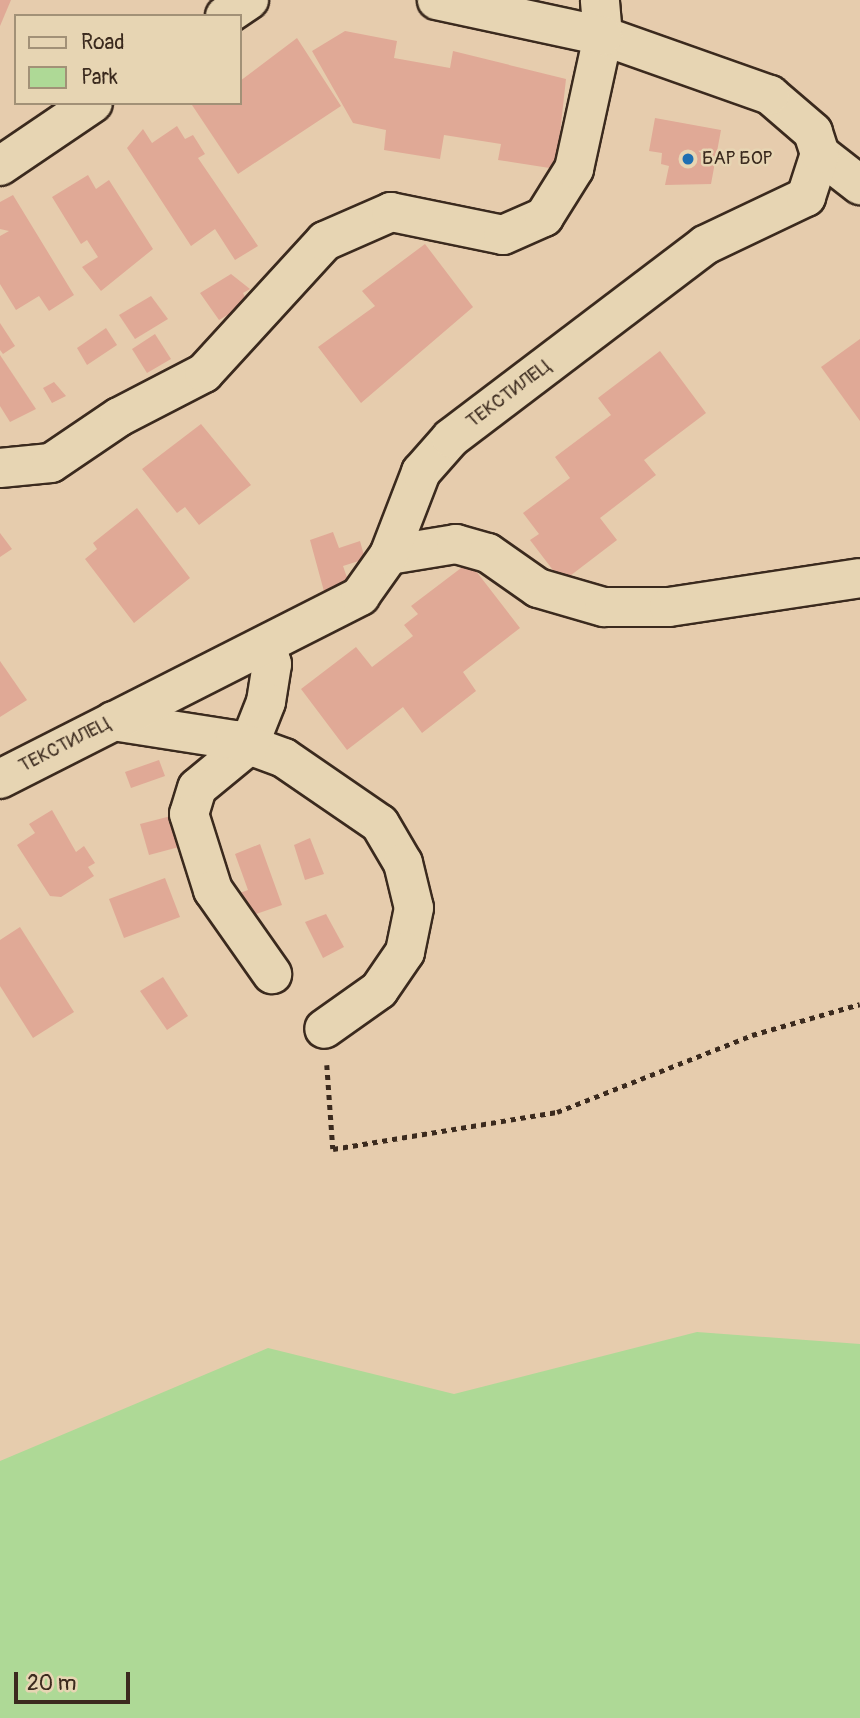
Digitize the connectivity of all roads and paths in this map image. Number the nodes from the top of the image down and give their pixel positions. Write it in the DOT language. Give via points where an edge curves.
graph roads {
  1 [pos="248,0"];
  2 [pos="438,0"];
  3 [pos="228,14"];
  4 [pos="602,18"];
  5 [pos="89,105"];
  6 [pos="7,151"];
  7 [pos="820,154"];
  8 [pos="860,185"];
  9 [pos="0,468"];
  10 [pos="389,555"];
  11 [pos="860,578"];
  12 [pos="267,647"];
  13 [pos="113,721"];
  14 [pos="250,746"];
  15 [pos="0,779"];
  16 [pos="272,974"];
  17 [pos="860,1004"];
  18 [pos="324,1030"];
  1 -- 3 [label="street"];
  2 -- 4 [label="street"];
  4 -- 7 [label="street" via="769,95 813,132"];
  4 -- 9 [label="street" via="574,169 544,217 503,235 391,212 325,241 204,373 119,417 51,464"];
  5 -- 6 [label="street"];
  7 -- 8 [label="street"];
  7 -- 10 [label="street, ТЕКСТИЛЕЦ" via="806,197 705,244 452,438 421,472"];
  10 -- 11 [label="street" via="456,544 488,553 538,588 604,607 669,607"];
  10 -- 12 [label="street, ТЕКСТИЛЕЦ" via="360,596"];
  12 -- 13 [label="street, ТЕКСТИЛЕЦ"];
  12 -- 14 [label="street" via="272,664 266,702"];
  13 -- 14 [label="street"];
  13 -- 15 [label="street, ТЕКСТИЛЕЦ"];
  14 -- 16 [label="street" via="197,788 189,814 213,890"];
  14 -- 18 [label="street" via="337,790 380,824 403,863 414,908 405,952 379,990"];
  17 -- 18 [label="path" via="752,1035 557,1112 333,1149"];
}
